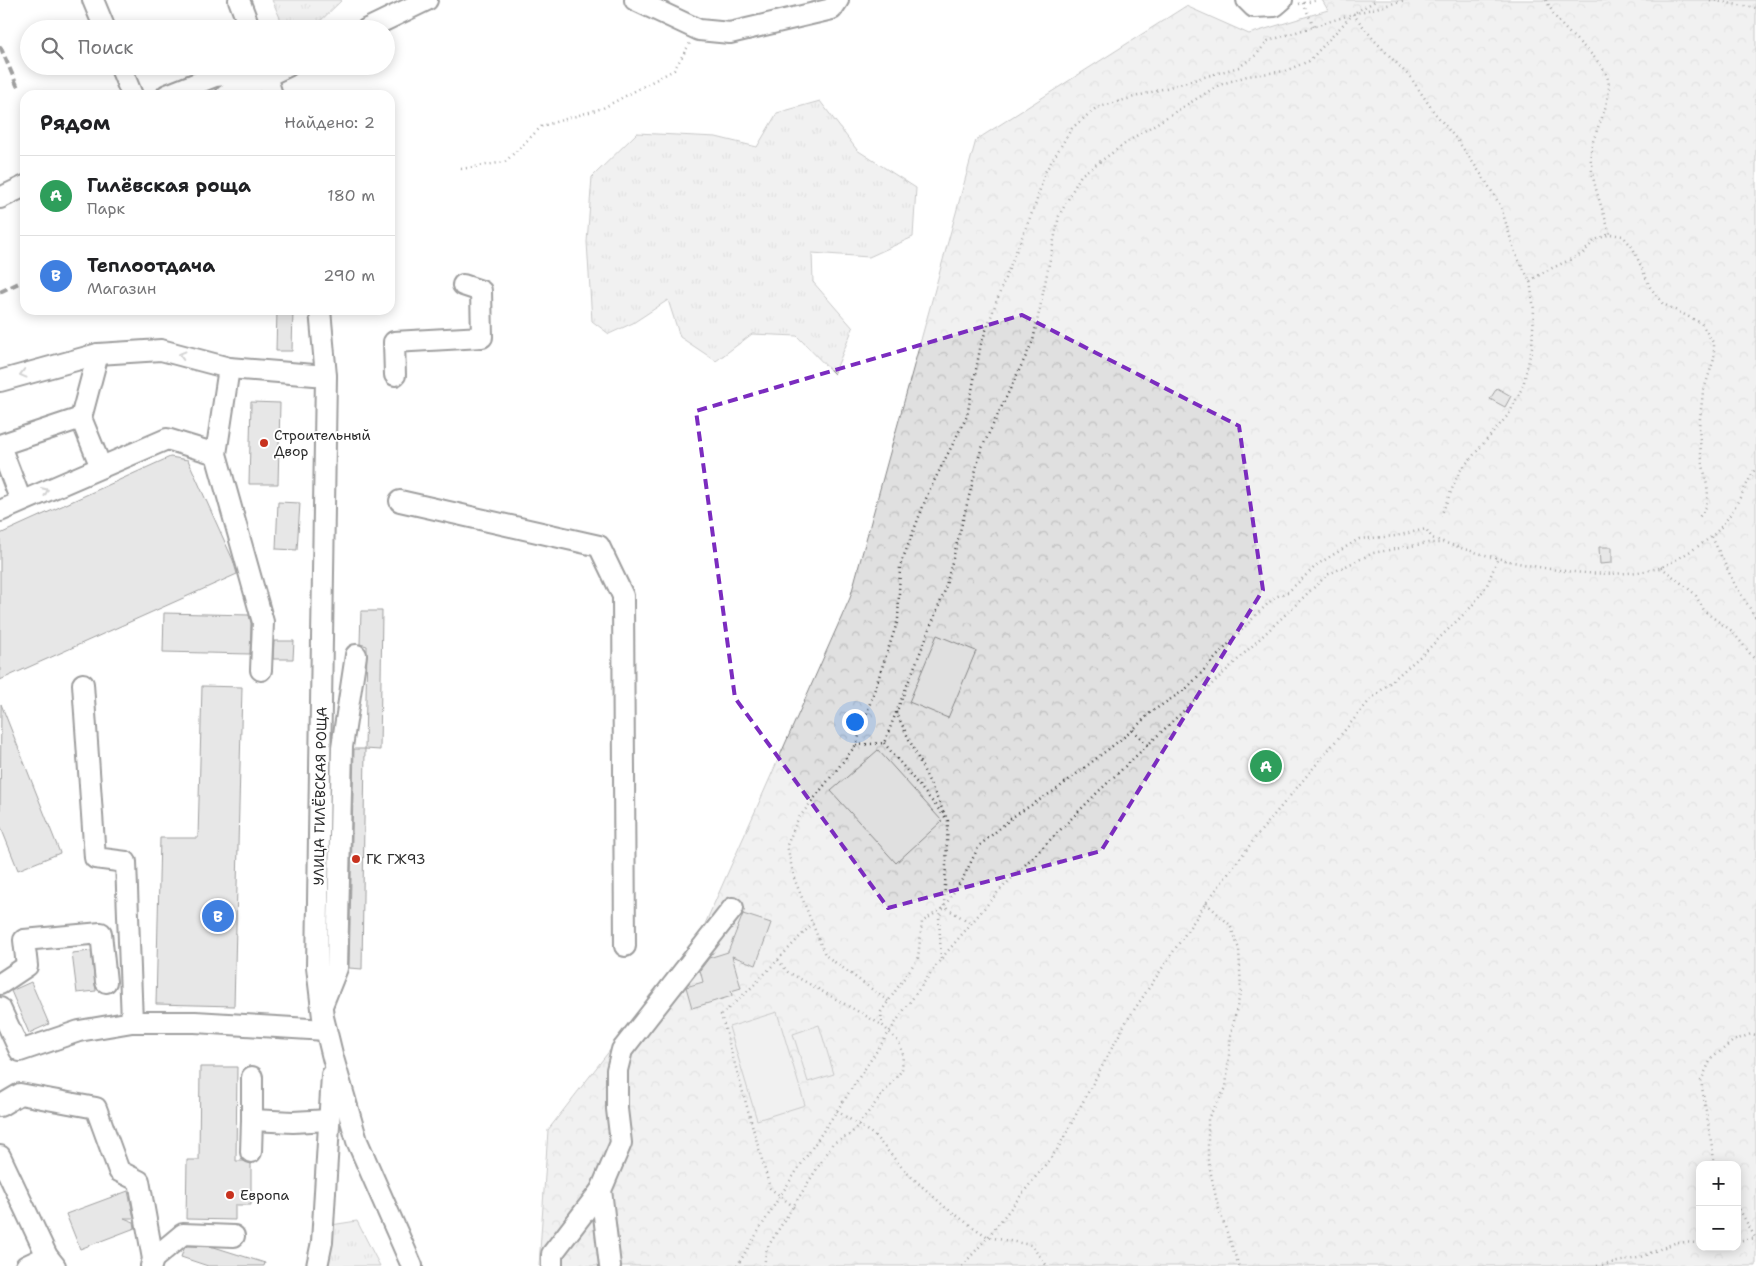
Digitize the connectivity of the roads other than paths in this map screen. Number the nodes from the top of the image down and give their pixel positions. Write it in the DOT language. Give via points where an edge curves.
graph roads {
  1 [pos="93,0"];
  2 [pos="239,0"];
  3 [pos="427,0"];
  4 [pos="635,0"];
  5 [pos="838,0"];
  6 [pos="1247,0"];
  7 [pos="1282,0"];
  8 [pos="101,20"];
  9 [pos="247,20"];
  10 [pos="385,20"];
  11 [pos="124,75"];
  12 [pos="226,75"];
  13 [pos="242,75"];
  14 [pos="265,80"];
  15 [pos="130,90"];
  16 [pos="180,90"];
  17 [pos="239,90"];
  18 [pos="20,188"];
  19 [pos="0,198"];
  20 [pos="462,285"];
  21 [pos="320,315"];
  22 [pos="98,354"];
  23 [pos="229,368"];
  24 [pos="395,375"];
  25 [pos="326,376"];
  26 [pos="0,381"];
  27 [pos="81,418"];
  28 [pos="0,446"];
  29 [pos="216,454"];
  30 [pos="101,467"];
  31 [pos="21,501"];
  32 [pos="400,501"];
  33 [pos="0,510"];
  34 [pos="356,655"];
  35 [pos="261,670"];
  36 [pos="83,684"];
  37 [pos="733,908"];
  38 [pos="625,946"];
  39 [pos="106,982"];
  40 [pos="0,984"];
  41 [pos="322,1005"];
  42 [pos="0,1008"];
  43 [pos="132,1022"];
  44 [pos="326,1030"];
  45 [pos="333,1058"];
  46 [pos="252,1077"];
  47 [pos="0,1106"];
  48 [pos="252,1120"];
  49 [pos="329,1120"];
  50 [pos="251,1152"];
  51 [pos="0,1156"];
  52 [pos="601,1190"];
  53 [pos="234,1236"];
  54 [pos="51,1261"];
  55 [pos="152,1263"];
  56 [pos="26,1266"];
  57 [pos="316,1266"];
  58 [pos="412,1266"];
  59 [pos="552,1266"];
  60 [pos="610,1266"];
  1 -- 8 [label="street"];
  2 -- 9 [label="street"];
  3 -- 10 [label="street"];
  4 -- 5 [label="street" via="699,30 730,33 832,9"];
  6 -- 7 [label="street" via="1254,7 1276,6"];
  11 -- 15 [label="street"];
  12 -- 16 [label="street" via="215,76"];
  13 -- 14 [label="street"];
  14 -- 17 [label="street"];
  18 -- 19 [label="street"];
  20 -- 24 [label="street" via="481,291 482,337 394,342"];
  21 -- 25 [label="street, УЛИЦА ГИЛЁВСКАЯ РОЩА"];
  23 -- 22 [label="street, one-way" via="161,350"];
  22 -- 26 [label="street, one-way"];
  22 -- 27 [label="street"];
  23 -- 25 [label="street"];
  23 -- 29 [label="street"];
  25 -- 41 [label="street, УЛИЦА ГИЛЁВСКАЯ РОЩА" via="317,967"];
  27 -- 28 [label="street"];
  27 -- 30 [label="street"];
  28 -- 31 [label="street"];
  29 -- 30 [label="street" via="166,439"];
  29 -- 35 [label="street" via="263,622"];
  31 -- 30 [label="street, one-way"];
  31 -- 33 [label="street"];
  32 -- 38 [label="street" via="599,546 623,596"];
  34 -- 41 [label="street" via="342,747 337,968"];
  36 -- 43 [label="street" via="95,858 126,862"];
  37 -- 52 [label="street" via="622,1050 617,1070 621,1143"];
  39 -- 40 [label="street" via="101,933 24,940 27,966"];
  41 -- 44 [label="street, УЛИЦА ГИЛЁВСКАЯ РОЩА"];
  42 -- 43 [label="street" via="20,1051 79,1031"];
  43 -- 44 [label="street" via="195,1022"];
  44 -- 45 [label="street, УЛИЦА ГИЛЁВСКАЯ РОЩА"];
  45 -- 49 [label="street"];
  45 -- 58 [label="street, УЛИЦА ГИЛЁВСКАЯ РОЩА" via="357,1141"];
  46 -- 48 [label="street"];
  47 -- 55 [label="street" via="20,1094 96,1108 118,1171 139,1181"];
  48 -- 49 [label="street"];
  48 -- 50 [label="street"];
  49 -- 57 [label="street" via="322,1242"];
  51 -- 54 [label="street"];
  52 -- 59 [label="street" via="552,1254"];
  52 -- 60 [label="street"];
  53 -- 55 [label="street" via="183,1234"];
  54 -- 56 [label="street"];
}
